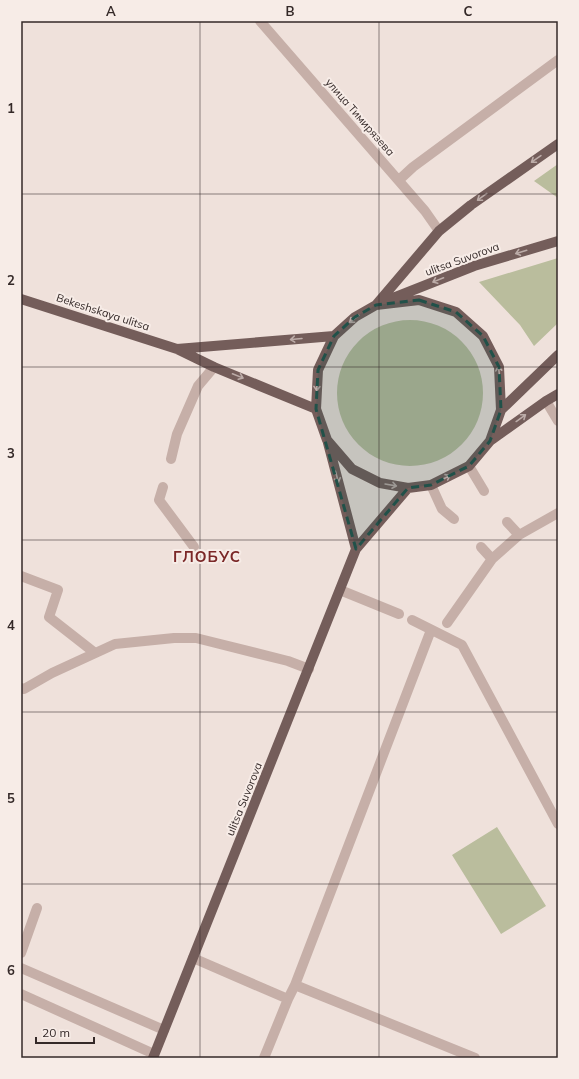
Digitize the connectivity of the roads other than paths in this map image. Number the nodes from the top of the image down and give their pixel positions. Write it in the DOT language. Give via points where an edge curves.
graph roads {
  1 [pos="260,21"];
  2 [pos="558,60"];
  3 [pos="558,144"];
  4 [pos="399,180"];
  5 [pos="439,232"];
  6 [pos="558,241"];
  7 [pos="21,299"];
  8 [pos="376,306"];
  9 [pos="334,336"];
  10 [pos="177,349"];
  11 [pos="558,355"];
  12 [pos="214,367"];
  13 [pos="558,394"];
  14 [pos="546,401"];
  15 [pos="316,409"];
  16 [pos="501,410"];
  17 [pos="558,421"];
  18 [pos="327,440"];
  19 [pos="490,441"];
  20 [pos="171,459"];
  21 [pos="469,466"];
  22 [pos="431,486"];
  23 [pos="163,487"];
  24 [pos="408,488"];
  25 [pos="484,491"];
  26 [pos="558,514"];
  27 [pos="454,519"];
  28 [pos="507,522"];
  29 [pos="518,535"];
  30 [pos="194,547"];
  31 [pos="481,547"];
  32 [pos="356,549"];
  33 [pos="492,559"];
  34 [pos="21,576"];
  35 [pos="340,590"];
  36 [pos="399,614"];
  37 [pos="412,620"];
  38 [pos="447,623"];
  39 [pos="431,630"];
  40 [pos="95,653"];
  41 [pos="309,669"];
  42 [pos="21,688"];
  43 [pos="558,824"];
  44 [pos="37,908"];
  45 [pos="21,953"];
  46 [pos="193,958"];
  47 [pos="21,968"];
  48 [pos="295,985"];
  49 [pos="21,994"];
  50 [pos="288,999"];
  51 [pos="164,1030"];
  52 [pos="154,1056"];
  53 [pos="264,1058"];
  54 [pos="475,1058"];
  1 -- 4 [label="street, улица Тимирязева"];
  2 -- 4 [label="street"];
  3 -- 5 [label="main road, one-way" via="471,205"];
  4 -- 5 [label="street, улица Тимирязева"];
  5 -- 8 [label="main road"];
  6 -- 8 [label="main road, ulitsa Suvorova, one-way" via="474,266"];
  7 -- 10 [label="main road, Bekeshskaya ulitsa"];
  8 -- 9 [label="main road, one-way" via="355,317"];
  16 -- 8 [label="main road, one-way" via="499,367 483,336 456,312 420,300"];
  9 -- 10 [label="main road, Bekeshskaya ulitsa, one-way"];
  9 -- 15 [label="main road, one-way" via="318,370"];
  10 -- 12 [label="main road, Bekeshskaya ulitsa"];
  11 -- 16 [label="main road"];
  12 -- 15 [label="main road, Bekeshskaya ulitsa, one-way"];
  12 -- 20 [label="street" via="198,386 177,434"];
  13 -- 14 [label="main road"];
  14 -- 17 [label="street"];
  19 -- 14 [label="main road, one-way"];
  15 -- 18 [label="main road"];
  16 -- 19 [label="main road"];
  18 -- 24 [label="main road, one-way" via="352,469 380,483"];
  18 -- 32 [label="main road, one-way"];
  19 -- 21 [label="main road"];
  22 -- 21 [label="main road, one-way"];
  21 -- 25 [label="street"];
  22 -- 24 [label="main road"];
  22 -- 27 [label="street" via="442,509"];
  23 -- 30 [label="street" via="159,500"];
  24 -- 32 [label="main road, ulitsa Suvorova"];
  26 -- 29 [label="street"];
  28 -- 29 [label="street"];
  29 -- 33 [label="street"];
  31 -- 33 [label="street"];
  32 -- 35 [label="main road, ulitsa Suvorova"];
  33 -- 38 [label="street"];
  34 -- 40 [label="street" via="58,590 49,617"];
  35 -- 36 [label="street"];
  35 -- 41 [label="main road, ulitsa Suvorova"];
  37 -- 39 [label="street"];
  39 -- 43 [label="street" via="462,645"];
  39 -- 48 [label="street"];
  40 -- 41 [label="street" via="115,644 196,638 288,661"];
  40 -- 42 [label="street" via="24,689"];
  41 -- 46 [label="main road, ulitsa Suvorova"];
  44 -- 45 [label="street"];
  46 -- 50 [label="street"];
  46 -- 51 [label="main road, ulitsa Suvorova"];
  47 -- 51 [label="street"];
  48 -- 50 [label="street"];
  48 -- 54 [label="street"];
  49 -- 52 [label="street"];
  50 -- 53 [label="street"];
  51 -- 52 [label="main road, ulitsa Suvorova"];
}
